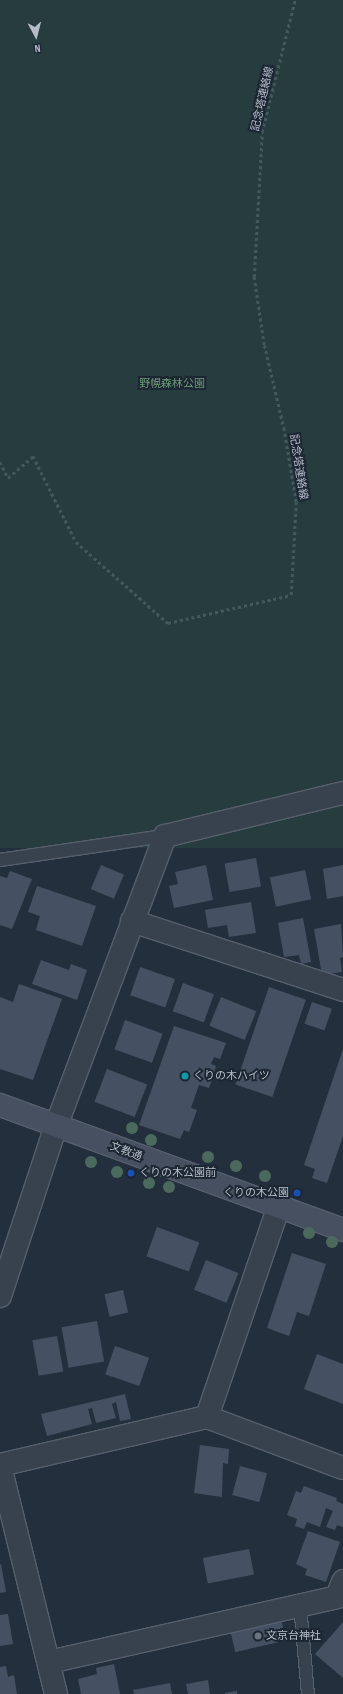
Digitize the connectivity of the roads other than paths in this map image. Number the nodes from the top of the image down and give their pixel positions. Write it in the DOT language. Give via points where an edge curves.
graph roads {
  1 [pos="343,793"];
  2 [pos="165,836"];
  3 [pos="0,860"];
  4 [pos="132,921"];
  5 [pos="343,990"];
  6 [pos="0,1105"];
  7 [pos="56,1126"];
  8 [pos="279,1206"];
  9 [pos="343,1230"];
  10 [pos="0,1296"];
  11 [pos="207,1417"];
  12 [pos="0,1465"];
  13 [pos="343,1468"];
  14 [pos="343,1581"];
  15 [pos="300,1606"];
  16 [pos="48,1662"];
  17 [pos="56,1694"];
  18 [pos="308,1694"];
  1 -- 2 [label="street"];
  2 -- 3 [label="lane"];
  2 -- 4 [label="street"];
  4 -- 5 [label="street"];
  4 -- 7 [label="street"];
  6 -- 7 [label="street, 文教通"];
  7 -- 8 [label="street, 文教通"];
  7 -- 10 [label="street"];
  8 -- 9 [label="street, 文教通"];
  8 -- 11 [label="street"];
  11 -- 12 [label="street"];
  11 -- 13 [label="street"];
  12 -- 16 [label="street"];
  14 -- 15 [label="street" via="337,1597"];
  15 -- 16 [label="street"];
  15 -- 18 [label="lane"];
  16 -- 17 [label="street"];
}
